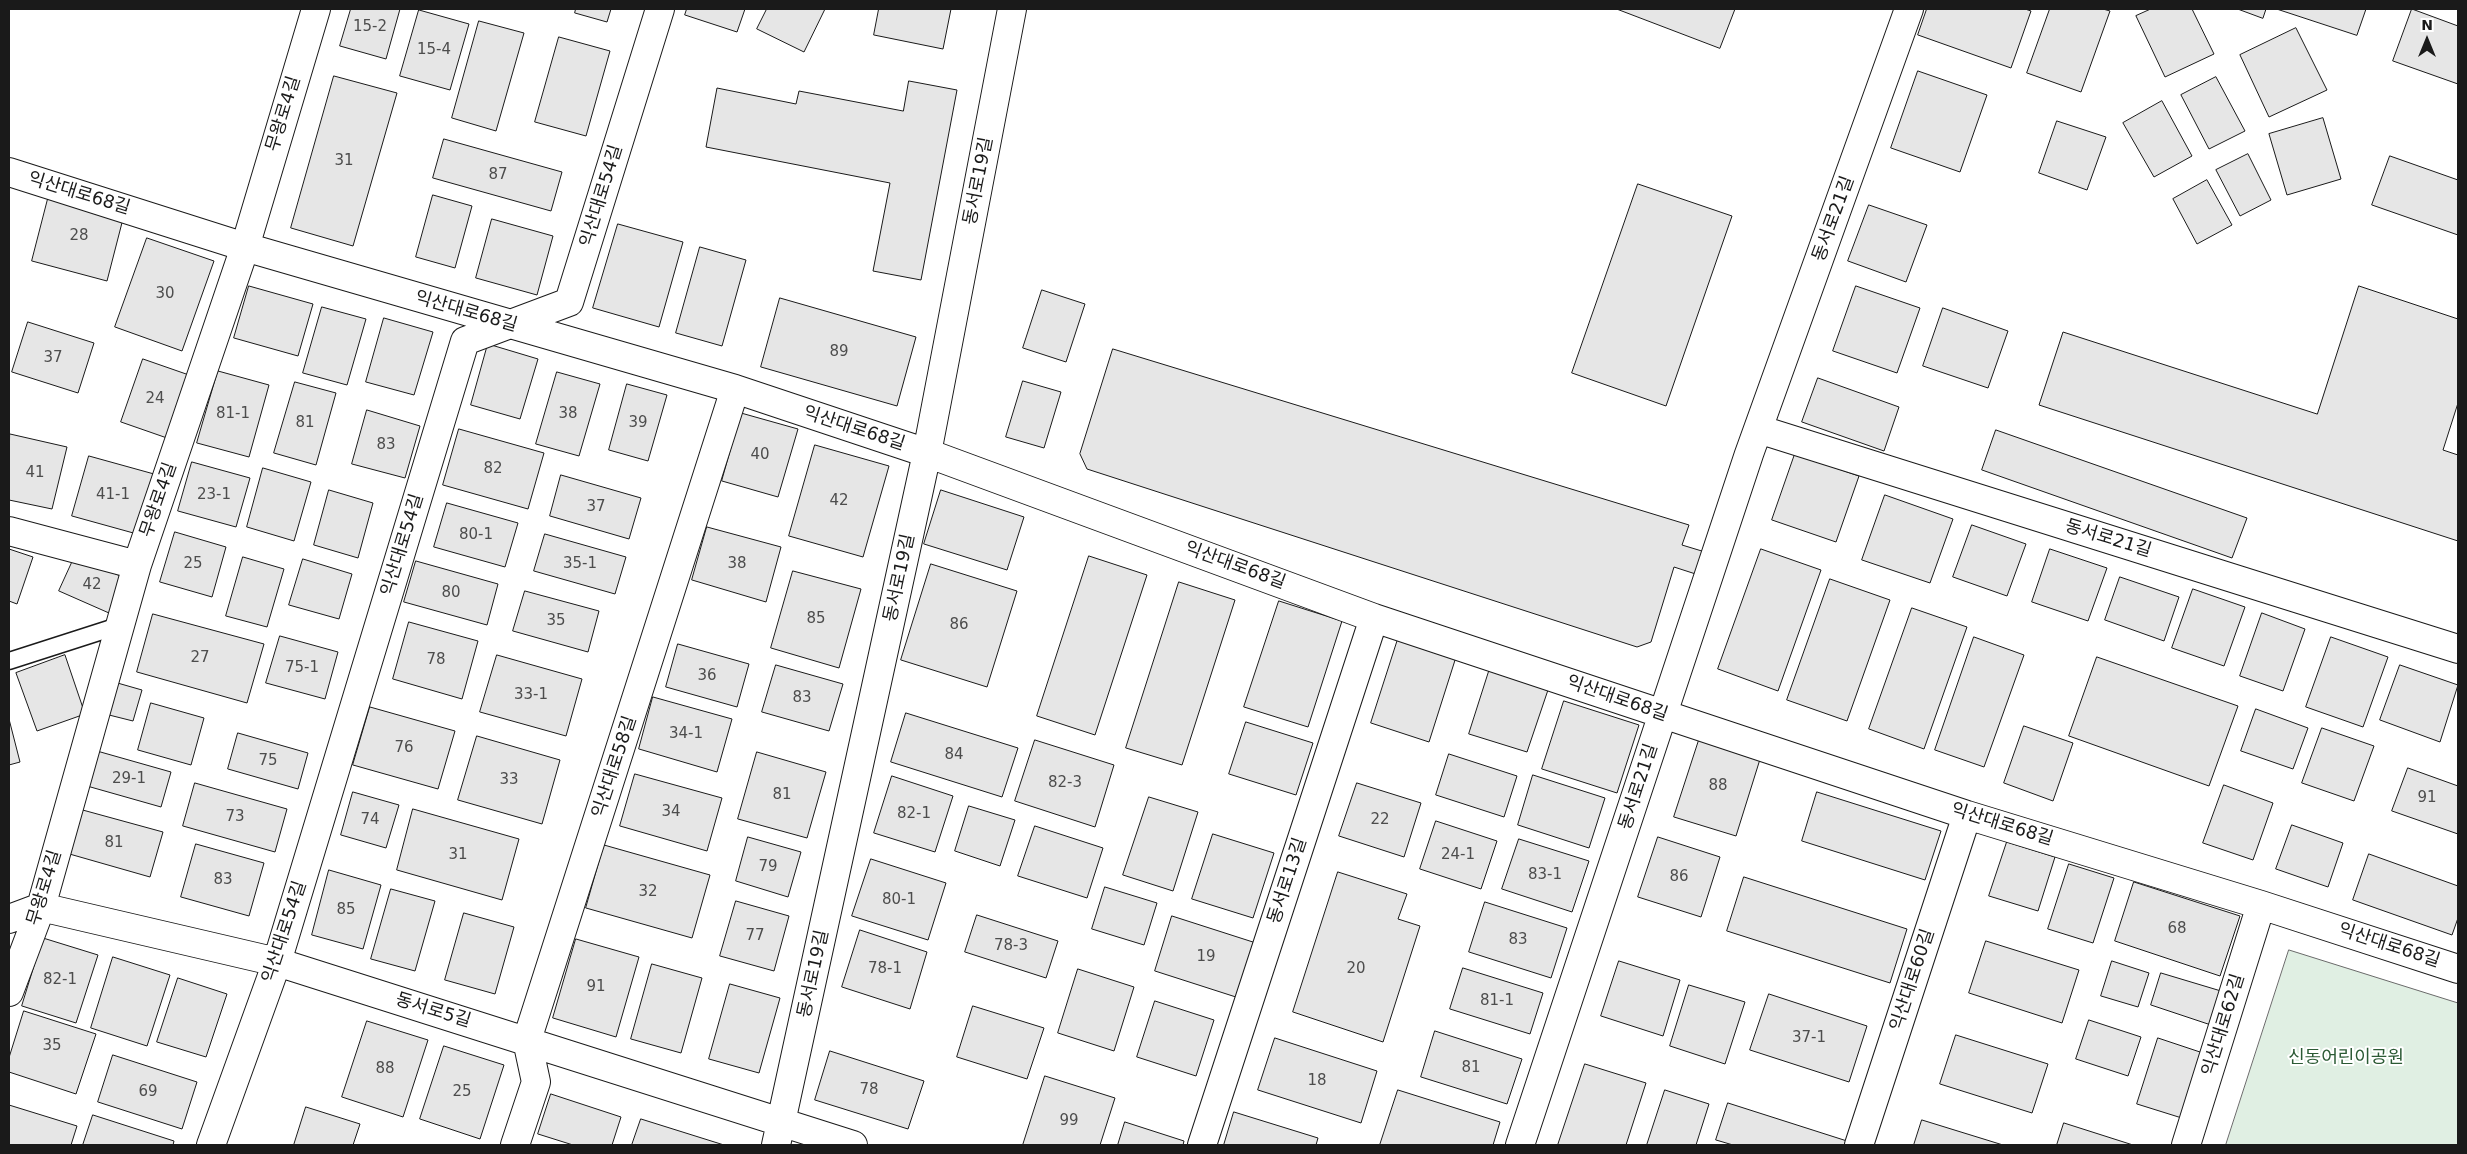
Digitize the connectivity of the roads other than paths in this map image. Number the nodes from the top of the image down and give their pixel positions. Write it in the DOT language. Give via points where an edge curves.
graph roads {
  1 [pos="316,9"];
  2 [pos="660,9"];
  3 [pos="1012,9"];
  4 [pos="1909,9"];
  5 [pos="9,173"];
  6 [pos="245,247"];
  7 [pos="508,324"];
  8 [pos="735,389"];
  9 [pos="1758,429"];
  10 [pos="928,453"];
  11 [pos="9,531"];
  12 [pos="137,565"];
  13 [pos="1374,618"];
  14 [pos="121,625"];
  15 [pos="2458,648"];
  16 [pos="9,662"];
  17 [pos="1663,715"];
  18 [pos="1966,815"];
  19 [pos="2261,905"];
  20 [pos="41,906"];
  21 [pos="9,919"];
  22 [pos="277,962"];
  23 [pos="2458,969"];
  24 [pos="9,992"];
  25 [pos="527,1040"];
  26 [pos="779,1134"];
  27 [pos="211,1145"];
  28 [pos="515,1145"];
  29 [pos="853,1145"];
  30 [pos="1202,1145"];
  31 [pos="1520,1145"];
  32 [pos="1858,1145"];
  33 [pos="2186,1145"];
  1 -- 6 [label="street, 무왕로4길"];
  2 -- 7 [label="street, 익산대로54길" via="569,302"];
  3 -- 10 [label="street, 동서로19길"];
  4 -- 9 [label="street, 동서로21길"];
  5 -- 6 [label="street, 익산대로68길"];
  6 -- 7 [label="street, 익산대로68길"];
  6 -- 12 [label="street, 무왕로4길"];
  7 -- 8 [label="street, 익산대로68길"];
  7 -- 22 [label="street, 익산대로54길" via="465,341"];
  8 -- 10 [label="street, 익산대로68길"];
  8 -- 25 [label="street, 익산대로58길"];
  9 -- 15 [label="street, 동서로21길"];
  9 -- 17 [label="street, 동서로21길"];
  10 -- 13 [label="street, 익산대로68길"];
  10 -- 26 [label="street, 동서로19길"];
  11 -- 12 [label="street"];
  12 -- 14 [label="street, 무왕로4길"];
  13 -- 17 [label="street, 익산대로68길"];
  13 -- 30 [label="street, 동서로13길"];
  14 -- 16 [label="lane"];
  14 -- 20 [label="street, 무왕로4길"];
  17 -- 18 [label="street, 익산대로68길"];
  17 -- 31 [label="street, 동서로21길"];
  18 -- 19 [label="street, 익산대로68길"];
  18 -- 32 [label="street, 익산대로60길"];
  19 -- 23 [label="street, 익산대로68길"];
  19 -- 33 [label="street, 익산대로62길"];
  20 -- 21 [label="street"];
  20 -- 22 [label="street, 동서로5길"];
  20 -- 24 [label="street, 무왕로4길"];
  22 -- 25 [label="street, 동서로5길"];
  22 -- 27 [label="street, 익산대로54길"];
  25 -- 26 [label="street, 동서로5길"];
  25 -- 28 [label="street, 익산대로58길" via="536,1082"];
  26 -- 29 [label="street, 동서로5길"];
}
